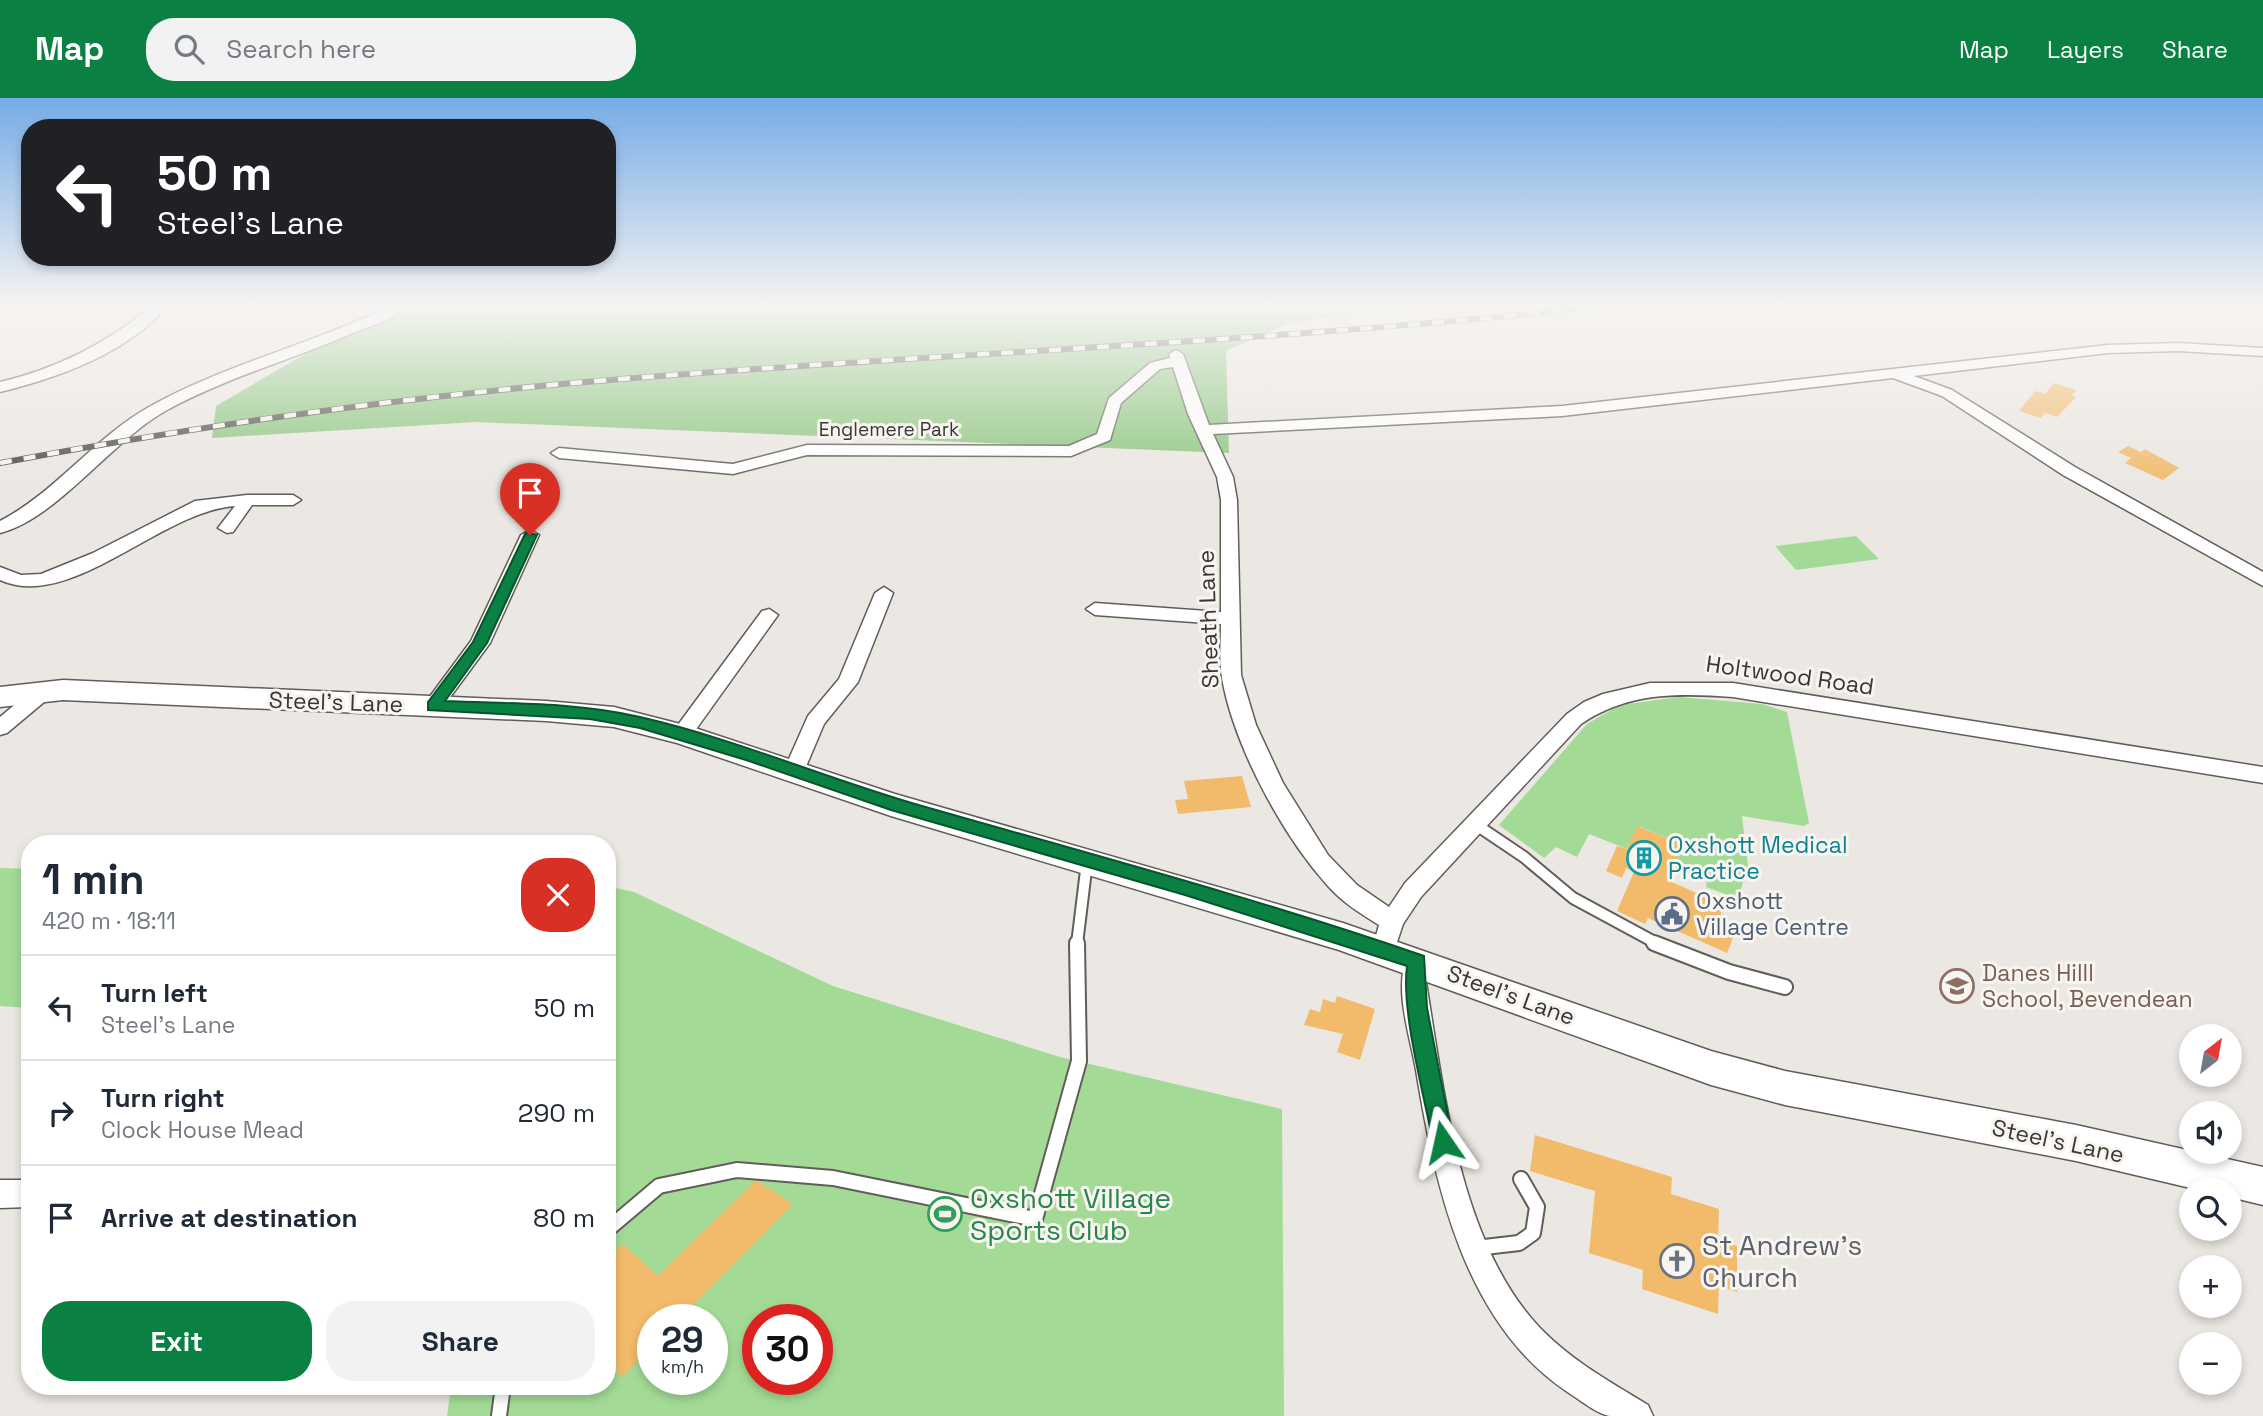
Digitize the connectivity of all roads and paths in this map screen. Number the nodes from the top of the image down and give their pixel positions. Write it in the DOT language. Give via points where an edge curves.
graph roads {
  1 [pos="52,370"];
  2 [pos="253,370"];
  3 [pos="1151,370"];
  4 [pos="1182,370"];
  5 [pos="1922,370"];
  6 [pos="1944,370"];
  7 [pos="1891,373"];
  8 [pos="0,387"];
  9 [pos="1947,393"];
  10 [pos="1204,430"];
  11 [pos="559,453"];
  12 [pos="293,499"];
  13 [pos="247,501"];
  14 [pos="0,528"];
  15 [pos="227,528"];
  16 [pos="530,535"];
  17 [pos="0,573"];
  18 [pos="2263,580"];
  19 [pos="884,593"];
  20 [pos="1096,609"];
  21 [pos="769,615"];
  22 [pos="1231,619"];
  23 [pos="53,691"];
  24 [pos="0,697"];
  25 [pos="433,706"];
  26 [pos="0,728"];
  27 [pos="682,734"];
  28 [pos="795,770"];
  29 [pos="2263,775"];
  30 [pos="1475,824"];
  31 [pos="1088,860"];
  32 [pos="1388,936"];
  33 [pos="1417,962"];
  34 [pos="1785,987"];
  35 [pos="1521,1179"];
  36 [pos="2263,1186"];
  37 [pos="21,1193"];
  38 [pos="0,1194"];
  39 [pos="616,1222"];
  40 [pos="1476,1248"];
  41 [pos="502,1395"];
  42 [pos="499,1416"];
  43 [pos="1637,1416"];
  1 -- 8 [label="street"];
  2 -- 14 [label="street" via="178,399 135,423 42,503"];
  3 -- 11 [label="street, Englemere Park" via="1114,401 1104,437 1070,451 807,450 733,470"];
  4 -- 10 [label="street, Sheath Lane"];
  5 -- 7 [label="street"];
  6 -- 9 [label="street"];
  7 -- 9 [label="street"];
  7 -- 10 [label="street" via="1562,411"];
  9 -- 18 [label="street" via="2068,471"];
  10 -- 22 [label="street, Sheath Lane" via="1225,477 1229,500"];
  12 -- 13 [label="street"];
  13 -- 15 [label="street"];
  13 -- 17 [label="street" via="190,509 61,573 18,582"];
  16 -- 25 [label="street" via="480,643"];
  19 -- 28 [label="street" via="848,682 815,721"];
  20 -- 22 [label="street"];
  21 -- 27 [label="street"];
  22 -- 32 [label="street, Sheath Lane" via="1234,695 1276,788 1312,850"];
  23 -- 24 [label="street, Steel's Lane"];
  23 -- 25 [label="street, Steel's Lane"];
  23 -- 26 [label="street"];
  25 -- 27 [label="street, Steel's Lane" via="590,713"];
  27 -- 28 [label="street, Steel's Lane"];
  28 -- 31 [label="street, Steel's Lane" via="891,804"];
  29 -- 30 [label="street, Holtwood Road" via="1733,690 1655,689 1592,705"];
  30 -- 32 [label="street, Holtwood Road" via="1413,890"];
  30 -- 34 [label="lane" via="1571,897 1627,929 1697,963"];
  31 -- 32 [label="street, Steel's Lane"];
  31 -- 39 [label="lane" via="1077,942 1079,1061 1035,1219 833,1178 737,1170 659,1186"];
  32 -- 33 [label="street, Steel's Lane"];
  33 -- 36 [label="street, Steel's Lane" via="1711,1068 1785,1088 2076,1143"];
  33 -- 40 [label="street" via="1414,982 1448,1165"];
  35 -- 40 [label="lane" via="1537,1207 1533,1233 1519,1242"];
  37 -- 38 [label="street"];
  40 -- 43 [label="street" via="1496,1293 1527,1335 1564,1371"];
  41 -- 42 [label="lane"];
}
